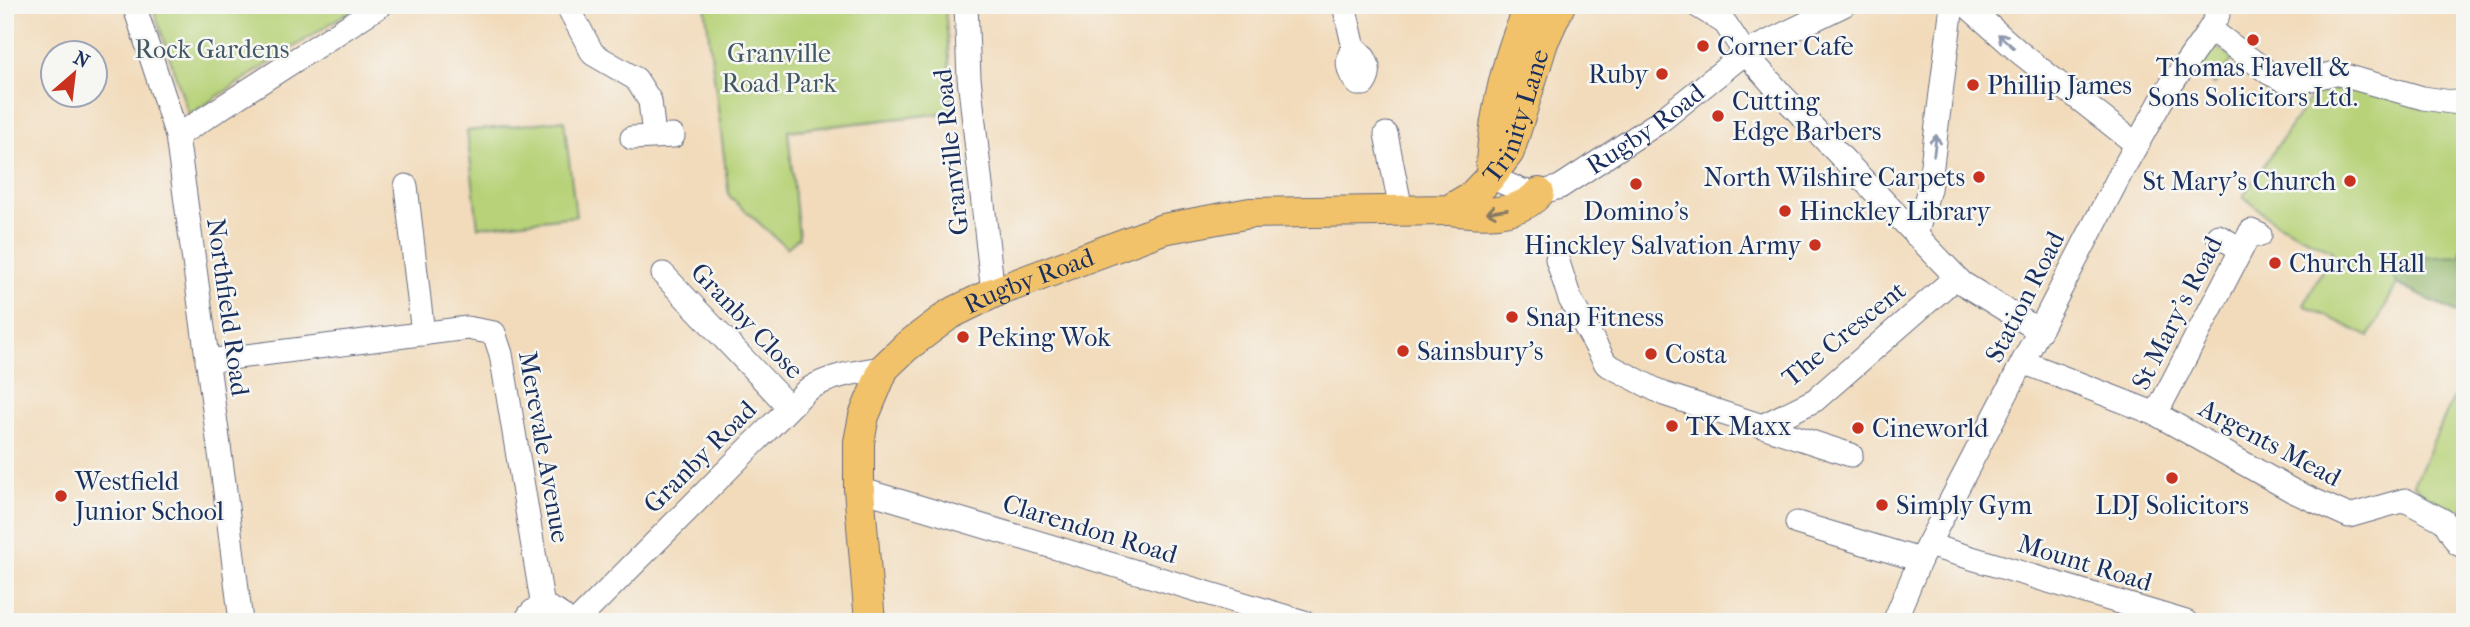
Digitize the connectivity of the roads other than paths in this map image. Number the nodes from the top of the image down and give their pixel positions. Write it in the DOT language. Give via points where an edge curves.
graph roads {
  1 [pos="134,5"];
  2 [pos="381,5"];
  3 [pos="567,5"];
  4 [pos="966,5"];
  5 [pos="1344,5"];
  6 [pos="1560,5"];
  7 [pos="1696,5"];
  8 [pos="1844,5"];
  9 [pos="1952,5"];
  10 [pos="1966,5"];
  11 [pos="2218,5"];
  12 [pos="1525,10"];
  13 [pos="2206,35"];
  14 [pos="1354,48"];
  15 [pos="1745,52"];
  16 [pos="2465,104"];
  17 [pos="1386,134"];
  18 [pos="177,136"];
  19 [pos="653,137"];
  20 [pos="2136,144"];
  21 [pos="1490,177"];
  22 [pos="406,186"];
  23 [pos="1539,193"];
  24 [pos="1449,209"];
  25 [pos="1401,210"];
  26 [pos="2260,235"];
  27 [pos="1916,236"];
  28 [pos="2218,236"];
  29 [pos="2241,249"];
  30 [pos="1557,259"];
  31 [pos="663,274"];
  32 [pos="1956,277"];
  33 [pos="993,293"];
  34 [pos="2040,331"];
  35 [pos="423,334"];
  36 [pos="207,361"];
  37 [pos="2023,362"];
  38 [pos="884,368"];
  39 [pos="789,407"];
  40 [pos="2156,414"];
  41 [pos="1762,426"];
  42 [pos="1851,455"];
  43 [pos="859,489"];
  44 [pos="1797,523"];
  45 [pos="2465,547"];
  46 [pos="1924,553"];
  47 [pos="543,607"];
  48 [pos="241,622"];
  49 [pos="524,622"];
  50 [pos="569,622"];
  51 [pos="576,622"];
  52 [pos="870,622"];
  53 [pos="1304,622"];
  54 [pos="1894,622"];
  55 [pos="2186,622"];
  1 -- 18 [label="street, Northfield Road"];
  2 -- 18 [label="street"];
  3 -- 19 [label="street" via="593,54 636,79 650,101"];
  4 -- 33 [label="street, Granville Road" via="969,78"];
  5 -- 14 [label="street"];
  6 -- 21 [label="main road, Trinity Lane" via="1543,42 1509,152"];
  7 -- 15 [label="street" via="1725,23"];
  8 -- 15 [label="street, Rugby Road"];
  27 -- 9 [label="street, one-way" via="1929,189"];
  20 -- 10 [label="street, one-way"];
  11 -- 13 [label="street, Station Road" via="2218,15"];
  12 -- 21 [label="main road, Trinity Lane" via="1493,136"];
  13 -- 16 [label="street" via="2217,35 2283,80 2299,82 2335,74 2423,98"];
  13 -- 20 [label="street, Station Road"];
  15 -- 23 [label="street, Rugby Road" via="1659,122 1560,187"];
  15 -- 27 [label="street"];
  17 -- 25 [label="street"];
  18 -- 36 [label="street, Northfield Road"];
  20 -- 34 [label="street, Station Road"];
  21 -- 23 [label="street"];
  21 -- 24 [label="main road" via="1472,196"];
  22 -- 35 [label="street"];
  23 -- 24 [label="main road, Rugby Road, one-way" via="1521,206 1492,212"];
  24 -- 25 [label="main road, Rugby Road"];
  25 -- 33 [label="main road, Rugby Road" via="1250,213 1163,229"];
  26 -- 29 [label="street, St Mary's Road" via="2251,231"];
  27 -- 32 [label="street"];
  28 -- 29 [label="street"];
  29 -- 40 [label="street, St Mary's Road"];
  30 -- 41 [label="street" via="1570,299 1606,364 1664,394"];
  31 -- 39 [label="street, Granby Close"];
  32 -- 34 [label="street"];
  32 -- 41 [label="street, The Crescent" via="1815,400"];
  33 -- 38 [label="main road, Rugby Road" via="950,314"];
  34 -- 37 [label="street, Station Road"];
  35 -- 36 [label="street, Merevale Avenue"];
  35 -- 47 [label="street, Merevale Avenue" via="467,328 494,333"];
  36 -- 48 [label="street, Northfield Road"];
  37 -- 40 [label="street, St Mary's Road"];
  37 -- 46 [label="street, Station Road"];
  38 -- 39 [label="street, Granby Road" via="825,379"];
  38 -- 43 [label="main road, Rugby Road" via="864,416"];
  39 -- 51 [label="street, Granby Road"];
  40 -- 45 [label="street, Argents Mead" via="2293,491 2350,516 2405,500 2444,521 2458,544"];
  41 -- 42 [label="street"];
  43 -- 52 [label="main road, Rugby Road"];
  43 -- 53 [label="street, Clarendon Road"];
  44 -- 46 [label="street, Mount Road"];
  46 -- 54 [label="street, Station Road"];
  46 -- 55 [label="street, Mount Road"];
  47 -- 49 [label="street"];
  47 -- 50 [label="street" via="556,609"];
}
